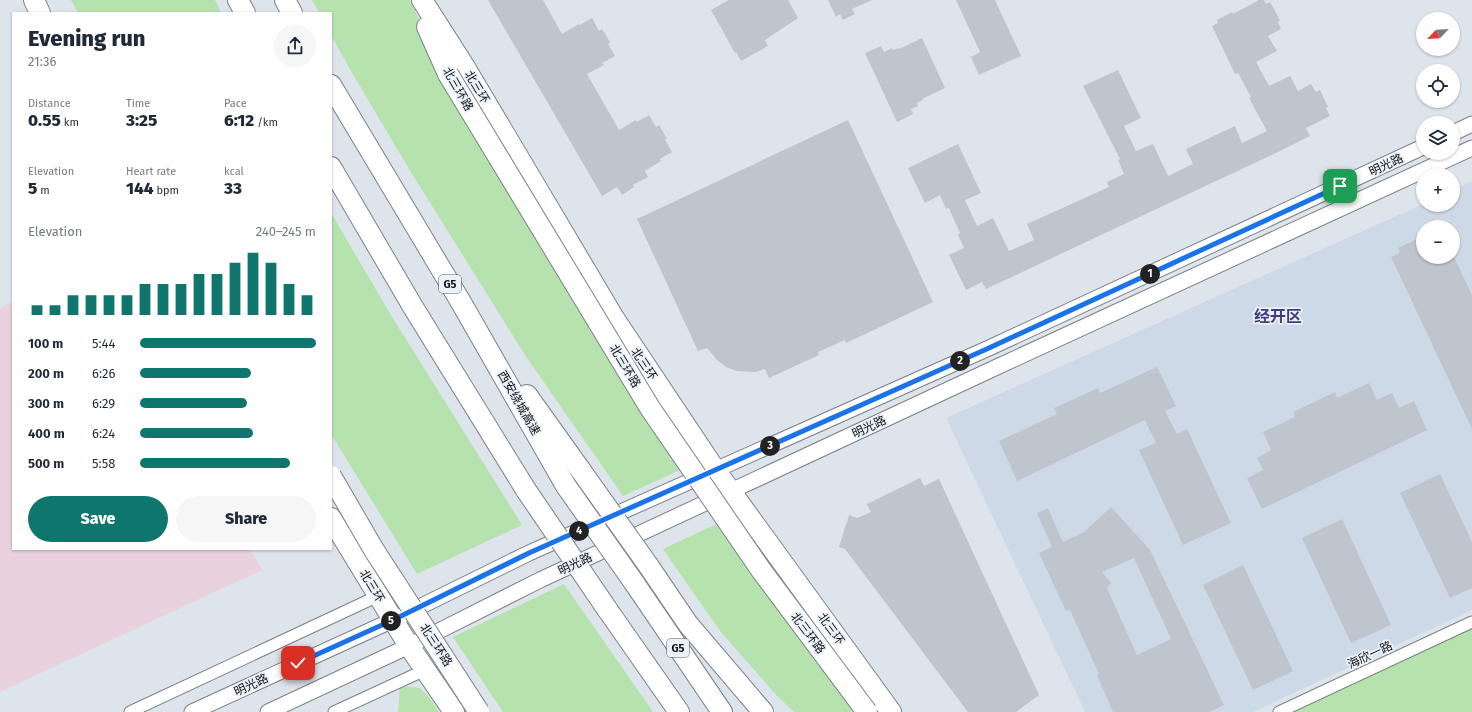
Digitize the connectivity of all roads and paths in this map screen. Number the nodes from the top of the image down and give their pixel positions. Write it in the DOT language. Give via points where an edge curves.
graph roads {
  1 [pos="34,0"];
  2 [pos="238,0"];
  3 [pos="285,0"];
  4 [pos="416,0"];
  5 [pos="422,0"];
  6 [pos="40,12"];
  7 [pos="244,12"];
  8 [pos="291,12"];
  9 [pos="332,87"];
  10 [pos="1472,124"];
  11 [pos="1460,130"];
  12 [pos="1472,148"];
  13 [pos="1416,150"];
  14 [pos="332,169"];
  15 [pos="462,304"];
  16 [pos="716,471"];
  17 [pos="332,478"];
  18 [pos="731,492"];
  19 [pos="332,520"];
  20 [pos="378,596"];
  21 [pos="393,620"];
  22 [pos="1472,622"];
  23 [pos="408,646"];
  24 [pos="425,670"];
  25 [pos="130,712"];
  26 [pos="192,712"];
  27 [pos="268,712"];
  28 [pos="334,712"];
  29 [pos="454,712"];
  30 [pos="479,712"];
  31 [pos="679,712"];
  32 [pos="722,712"];
  33 [pos="763,712"];
  34 [pos="867,712"];
  35 [pos="891,712"];
  36 [pos="1279,712"];
  1 -- 6 [label="highway"];
  2 -- 7 [label="highway"];
  3 -- 8 [label="highway"];
  4 -- 34 [label="highway, 北三环路, bridge" via="448,74 650,408 761,570"];
  5 -- 16 [label="highway, 北三环" via="466,69 614,318"];
  9 -- 15 [label="highway, 西安绕城高速 / G5"];
  10 -- 11 [label="main road"];
  12 -- 18 [label="main road, 明光路"];
  13 -- 16 [label="main road, 明光路"];
  14 -- 31 [label="highway, bridge" via="413,307 526,490"];
  15 -- 32 [label="highway, 西安绕城高速 / G5, bridge" via="566,486"];
  15 -- 33 [label="highway, bridge" via="688,624"];
  16 -- 18 [label="highway, 北三环"];
  16 -- 21 [label="main road, 明光路" via="529,553"];
  17 -- 30 [label="highway, 北三环路, bridge" via="374,550"];
  18 -- 23 [label="main road, 明光路" via="540,580"];
  18 -- 35 [label="highway, 北三环"];
  19 -- 20 [label="highway, 北三环"];
  20 -- 21 [label="highway, 北三环"];
  20 -- 25 [label="street"];
  21 -- 23 [label="highway, 北三环"];
  21 -- 26 [label="main road, 明光路"];
  22 -- 36 [label="street, 海欣一路"];
  23 -- 24 [label="highway, 北三环"];
  23 -- 27 [label="main road, 明光路"];
  24 -- 28 [label="street"];
  24 -- 29 [label="highway, 北三环"];
}
